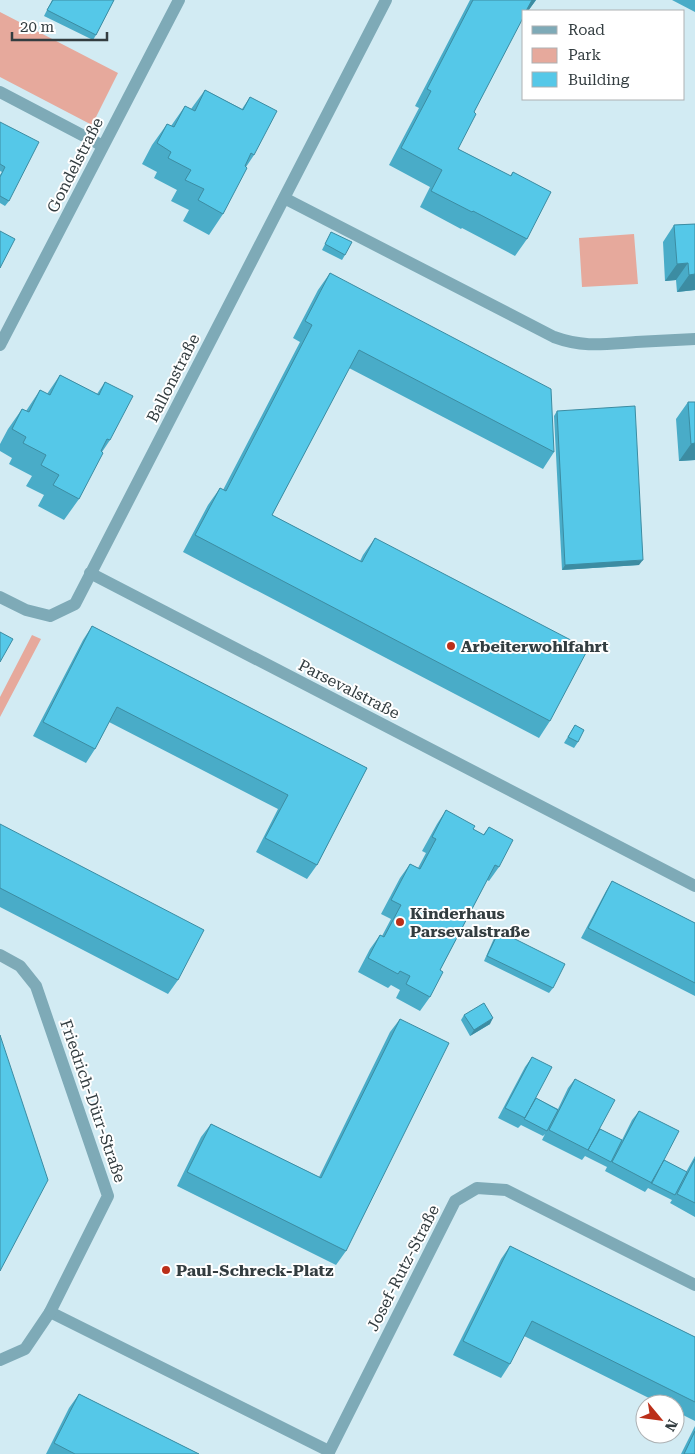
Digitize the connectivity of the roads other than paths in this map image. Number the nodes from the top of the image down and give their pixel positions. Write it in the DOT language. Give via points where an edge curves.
graph roads {
  1 [pos="179,0"];
  2 [pos="386,0"];
  3 [pos="0,92"];
  4 [pos="103,146"];
  5 [pos="284,198"];
  6 [pos="695,339"];
  7 [pos="0,345"];
  8 [pos="90,573"];
  9 [pos="0,597"];
  10 [pos="695,886"];
  11 [pos="0,955"];
  12 [pos="695,1285"];
  13 [pos="50,1312"];
  14 [pos="0,1360"];
  15 [pos="329,1453"];
  1 -- 4 [label="street, Gondelstraße"];
  2 -- 5 [label="street, Ballonstraße"];
  3 -- 4 [label="street"];
  4 -- 7 [label="street, Gondelstraße"];
  5 -- 6 [label="street" via="554,337 582,345"];
  5 -- 8 [label="street, Ballonstraße"];
  8 -- 9 [label="street" via="75,604 50,616 26,610"];
  8 -- 10 [label="street, Parsevalstraße"];
  11 -- 13 [label="street, Friedrich-Dürr-Straße" via="20,966 36,986 108,1196"];
  12 -- 15 [label="street, Josef-Rutz-Straße" via="506,1190 477,1188 455,1201"];
  13 -- 14 [label="street, Friedrich-Dürr-Straße" via="26,1349"];
  13 -- 15 [label="street"];
}
